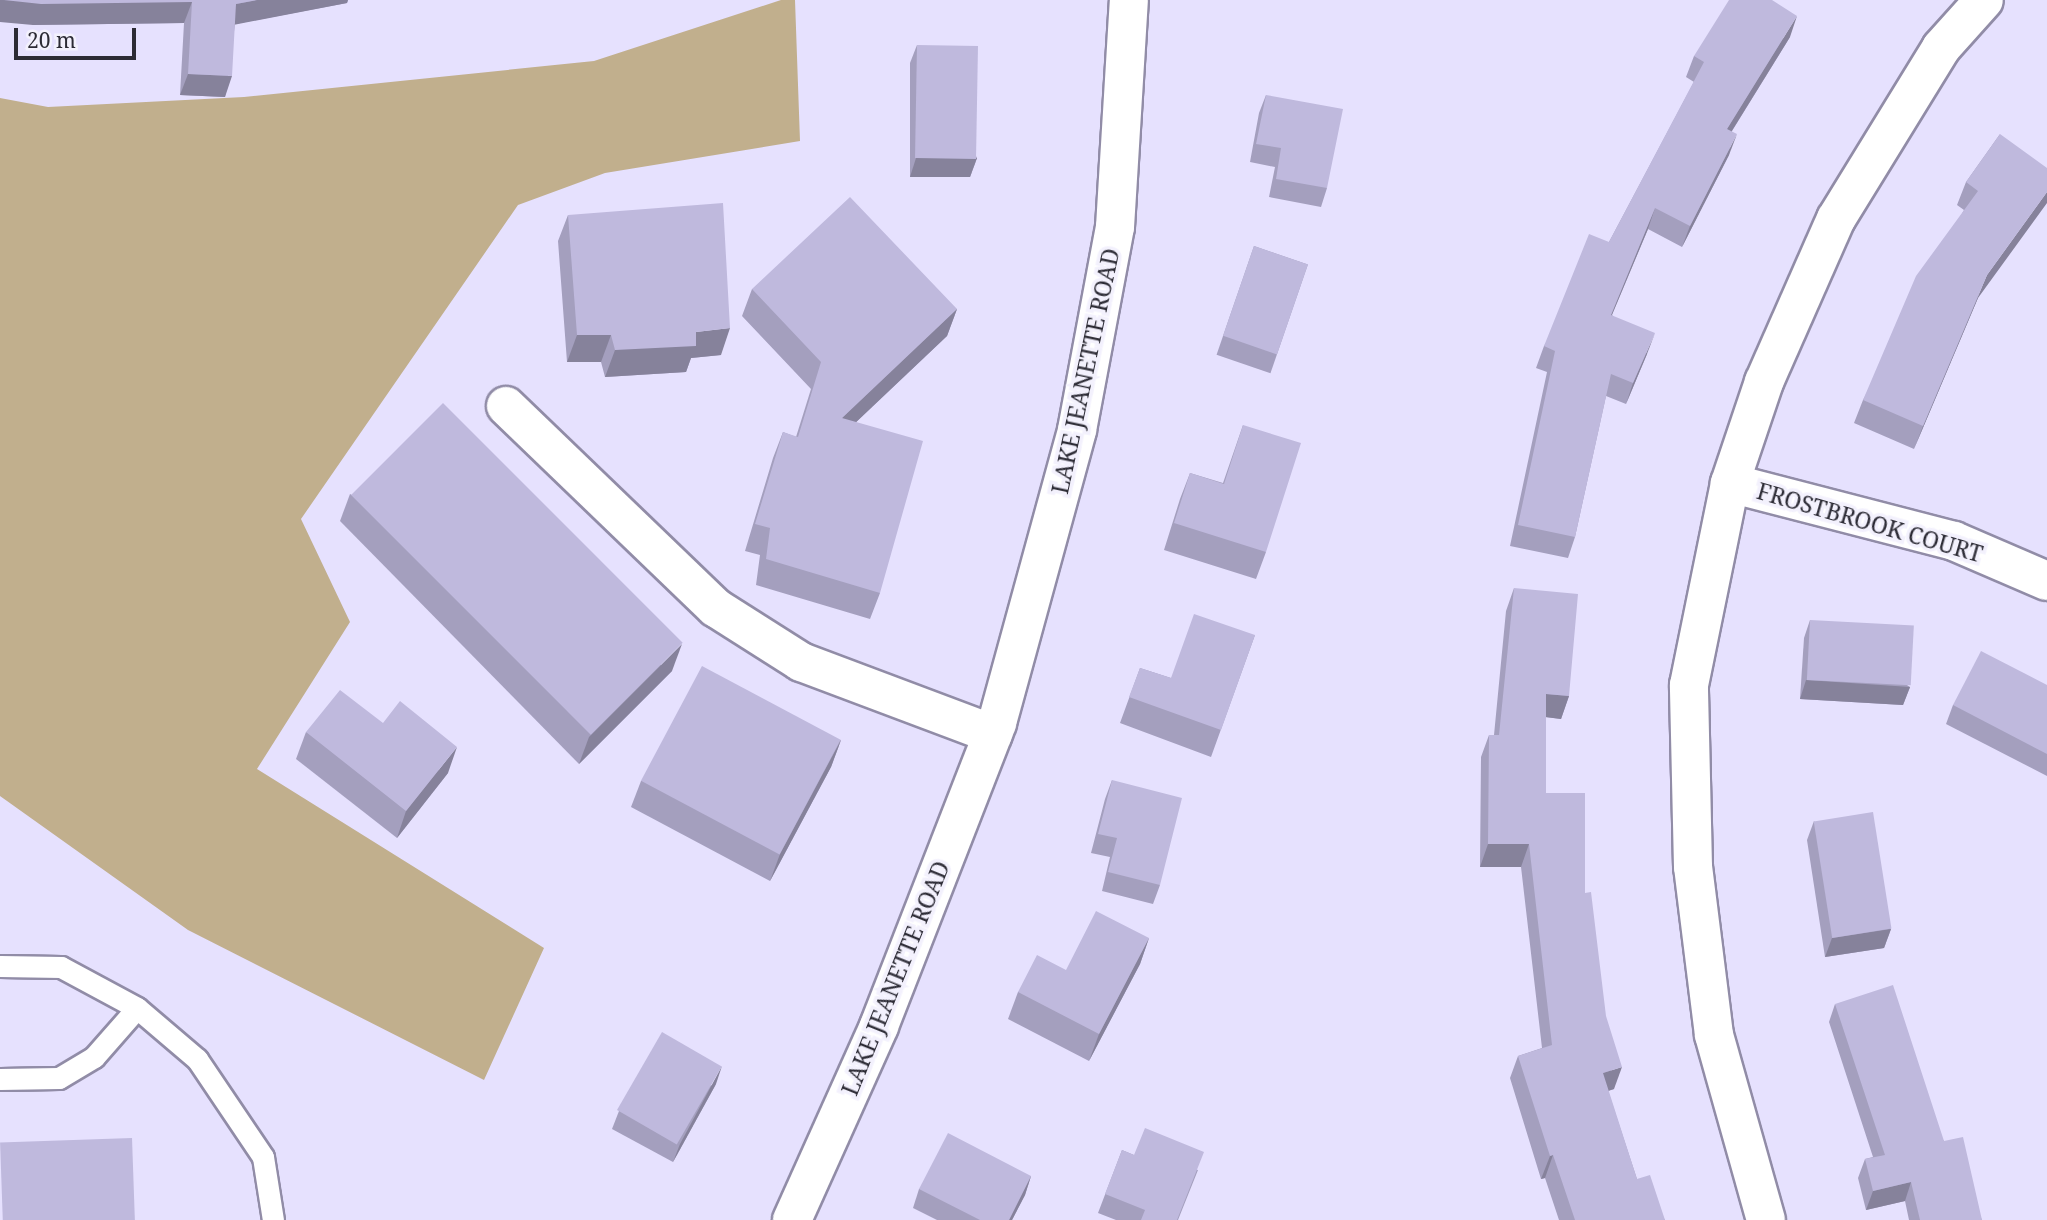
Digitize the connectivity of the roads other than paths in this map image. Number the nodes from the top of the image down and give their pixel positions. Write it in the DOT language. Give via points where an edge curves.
graph roads {
  1 [pos="1129,0"];
  2 [pos="1984,0"];
  3 [pos="506,406"];
  4 [pos="1730,483"];
  5 [pos="2047,581"];
  6 [pos="993,734"];
  7 [pos="0,966"];
  8 [pos="137,1008"];
  9 [pos="0,1079"];
  10 [pos="273,1220"];
  11 [pos="792,1220"];
  12 [pos="1766,1220"];
  1 -- 6 [label="street, LAKE JEANETTE ROAD" via="1115,227 1077,430"];
  2 -- 4 [label="street" via="1941,48 1836,219 1764,382"];
  3 -- 6 [label="street" via="716,608 801,662"];
  4 -- 5 [label="street, FROSTBROOK COURT" via="1954,541"];
  4 -- 12 [label="street" via="1689,685 1693,867 1714,1035"];
  6 -- 11 [label="street, LAKE JEANETTE ROAD" via="879,1026"];
  7 -- 8 [label="lane" via="61,967"];
  8 -- 9 [label="lane" via="94,1057 60,1078"];
  8 -- 10 [label="lane" via="197,1059 264,1157"];
}
